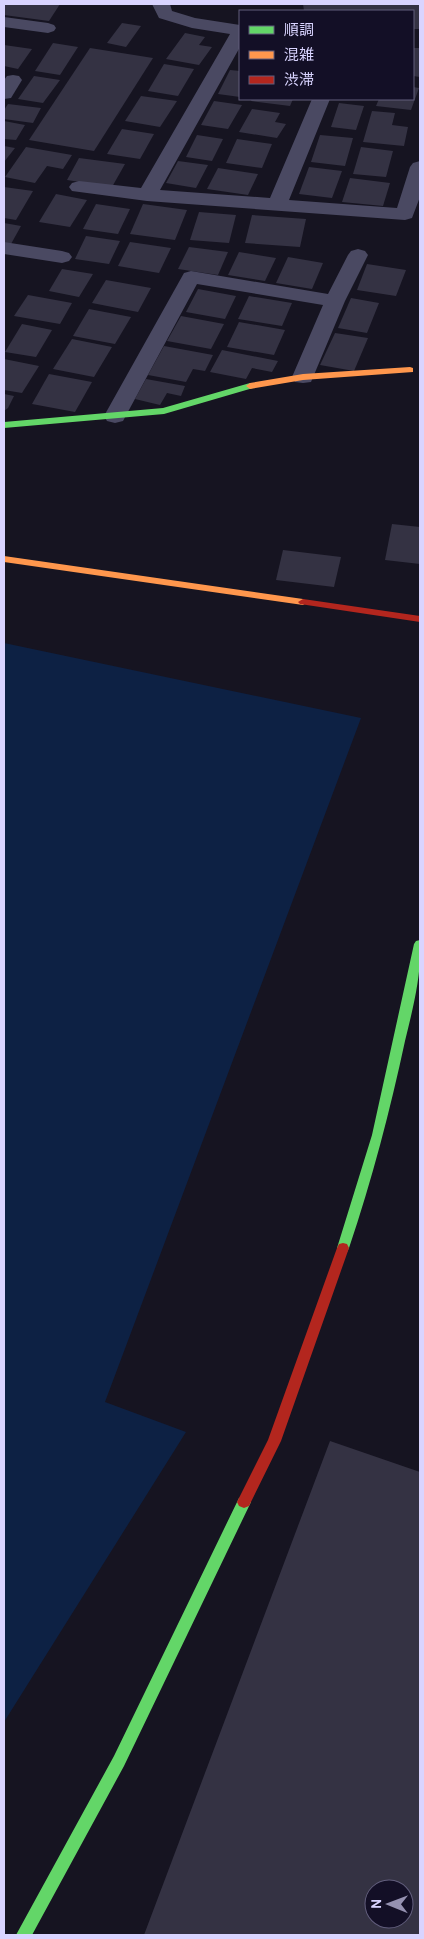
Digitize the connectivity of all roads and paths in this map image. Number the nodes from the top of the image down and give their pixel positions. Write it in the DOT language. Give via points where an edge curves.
graph roads {
  1 [pos="161,4"];
  2 [pos="4,22"];
  3 [pos="48,28"];
  4 [pos="239,31"];
  5 [pos="239,33"];
  6 [pos="321,100"];
  7 [pos="420,167"];
  8 [pos="80,187"];
  9 [pos="147,195"];
  10 [pos="277,205"];
  11 [pos="74,240"];
  12 [pos="4,248"];
  13 [pos="358,255"];
  14 [pos="334,301"];
  15 [pos="410,370"];
  16 [pos="303,377"];
  17 [pos="115,416"];
  18 [pos="4,425"];
  19 [pos="4,559"];
  20 [pos="420,619"];
  21 [pos="420,944"];
  22 [pos="24,1935"];
  1 -- 4 [label="street" via="165,14 192,23"];
  2 -- 3 [label="lane"];
  5 -- 9 [label="street"];
  6 -- 10 [label="street"];
  7 -- 10 [label="street" via="405,214"];
  8 -- 9 [label="street"];
  9 -- 10 [label="street"];
  11 -- 12 [label="street" via="57,264"];
  13 -- 14 [label="street"];
  14 -- 16 [label="street"];
  14 -- 17 [label="street" via="191,277"];
  15 -- 16 [label="street"];
  16 -- 17 [label="street" via="259,383 164,411"];
  17 -- 18 [label="street"];
  19 -- 20 [label="street"];
  21 -- 22 [label="street" via="392,1080 358,1207 274,1441 119,1761"];
}
